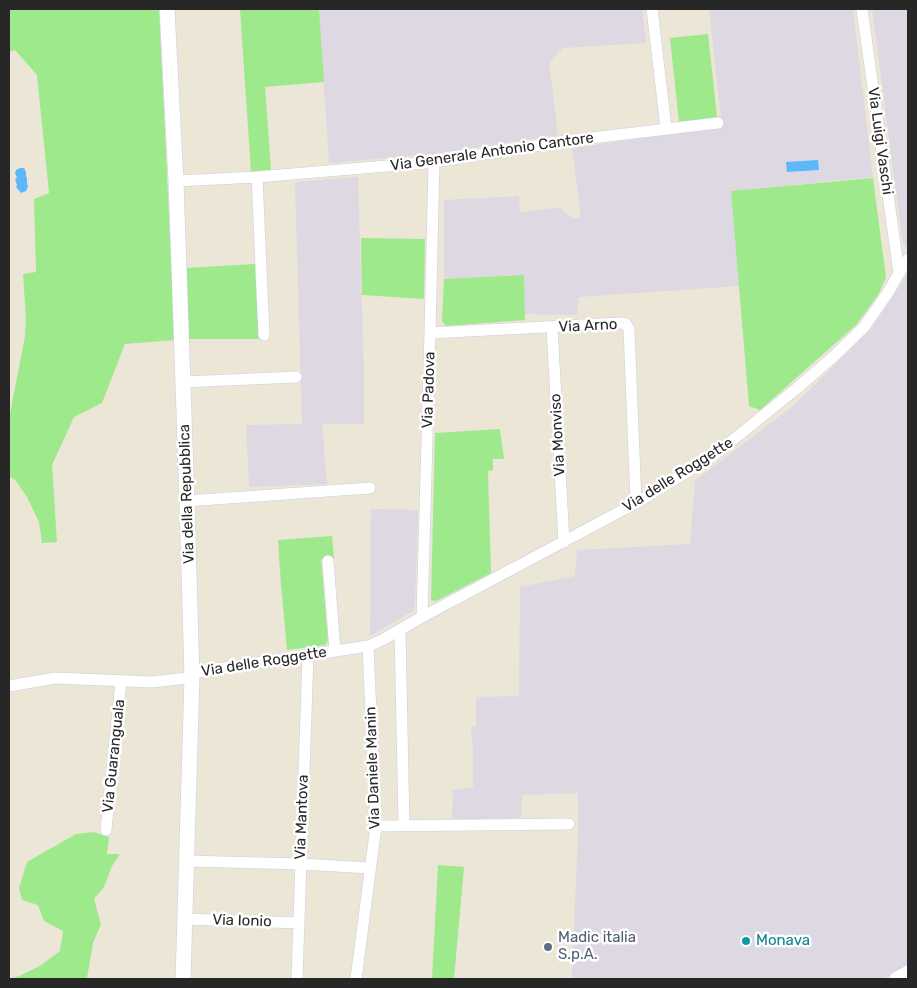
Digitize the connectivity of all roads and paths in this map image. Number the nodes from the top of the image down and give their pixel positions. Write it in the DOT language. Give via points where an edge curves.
graph roads {
  1 [pos="166,9"];
  2 [pos="652,9"];
  3 [pos="862,9"];
  4 [pos="718,123"];
  5 [pos="666,128"];
  6 [pos="434,162"];
  7 [pos="256,177"];
  8 [pos="176,181"];
  9 [pos="908,259"];
  10 [pos="898,273"];
  11 [pos="552,328"];
  12 [pos="430,333"];
  13 [pos="264,335"];
  14 [pos="296,377"];
  15 [pos="182,382"];
  16 [pos="370,488"];
  17 [pos="187,501"];
  18 [pos="636,503"];
  19 [pos="564,542"];
  20 [pos="328,561"];
  21 [pos="422,617"];
  22 [pos="400,630"];
  23 [pos="368,646"];
  24 [pos="335,651"];
  25 [pos="308,655"];
  26 [pos="192,676"];
  27 [pos="121,681"];
  28 [pos="9,686"];
  29 [pos="569,824"];
  30 [pos="404,825"];
  31 [pos="376,826"];
  32 [pos="106,830"];
  33 [pos="186,861"];
  34 [pos="300,864"];
  35 [pos="370,868"];
  36 [pos="184,919"];
  37 [pos="299,923"];
  38 [pos="908,974"];
  39 [pos="183,979"];
  40 [pos="297,979"];
  41 [pos="356,979"];
  42 [pos="898,979"];
  1 -- 8 [label="street, Via della Repubblica"];
  2 -- 5 [label="street"];
  3 -- 10 [label="street, Via Luigi Vaschi"];
  4 -- 5 [label="street, Via Generale Antonio Cantore"];
  5 -- 6 [label="street, Via Generale Antonio Cantore"];
  6 -- 7 [label="street, Via Generale Antonio Cantore"];
  6 -- 12 [label="street, Via Padova"];
  7 -- 8 [label="street, Via Generale Antonio Cantore"];
  7 -- 13 [label="street"];
  8 -- 15 [label="street, Via della Repubblica"];
  9 -- 10 [label="street, Via delle Roggette"];
  10 -- 18 [label="street, Via delle Roggette" via="864,327 810,376 713,456"];
  11 -- 12 [label="street, Via Arno"];
  11 -- 18 [label="street, Via Arno" via="621,323 628,326"];
  11 -- 19 [label="street, Via Monviso"];
  12 -- 21 [label="street, Via Padova"];
  14 -- 15 [label="street"];
  15 -- 17 [label="street, Via della Repubblica"];
  16 -- 17 [label="street"];
  17 -- 26 [label="street, Via della Repubblica"];
  18 -- 19 [label="street, Via delle Roggette"];
  19 -- 21 [label="street, Via delle Roggette"];
  20 -- 24 [label="street, Via delle Roggette"];
  21 -- 22 [label="street, Via delle Roggette"];
  22 -- 23 [label="street, Via delle Roggette"];
  22 -- 30 [label="street"];
  23 -- 24 [label="street, Via delle Roggette"];
  23 -- 31 [label="street, Via Daniele Manin"];
  24 -- 25 [label="street, Via delle Roggette"];
  25 -- 26 [label="street, Via delle Roggette"];
  25 -- 34 [label="street, Via Mantova"];
  26 -- 27 [label="street, Via Guaranguala" via="152,682"];
  26 -- 33 [label="street, Via della Repubblica"];
  27 -- 28 [label="street, Via Guaranguala" via="55,678"];
  27 -- 32 [label="street, Via Guaranguala"];
  29 -- 30 [label="street"];
  30 -- 31 [label="street"];
  31 -- 35 [label="street, Via Daniele Manin"];
  33 -- 34 [label="street"];
  33 -- 36 [label="street, Via della Repubblica"];
  34 -- 35 [label="street"];
  34 -- 37 [label="street, Via Mantova"];
  35 -- 41 [label="street, Via Daniele Manin"];
  36 -- 37 [label="street, Via Ionio"];
  36 -- 39 [label="street, Via della Repubblica"];
  37 -- 40 [label="street, Via Mantova"];
  38 -- 42 [label="street"];
}
